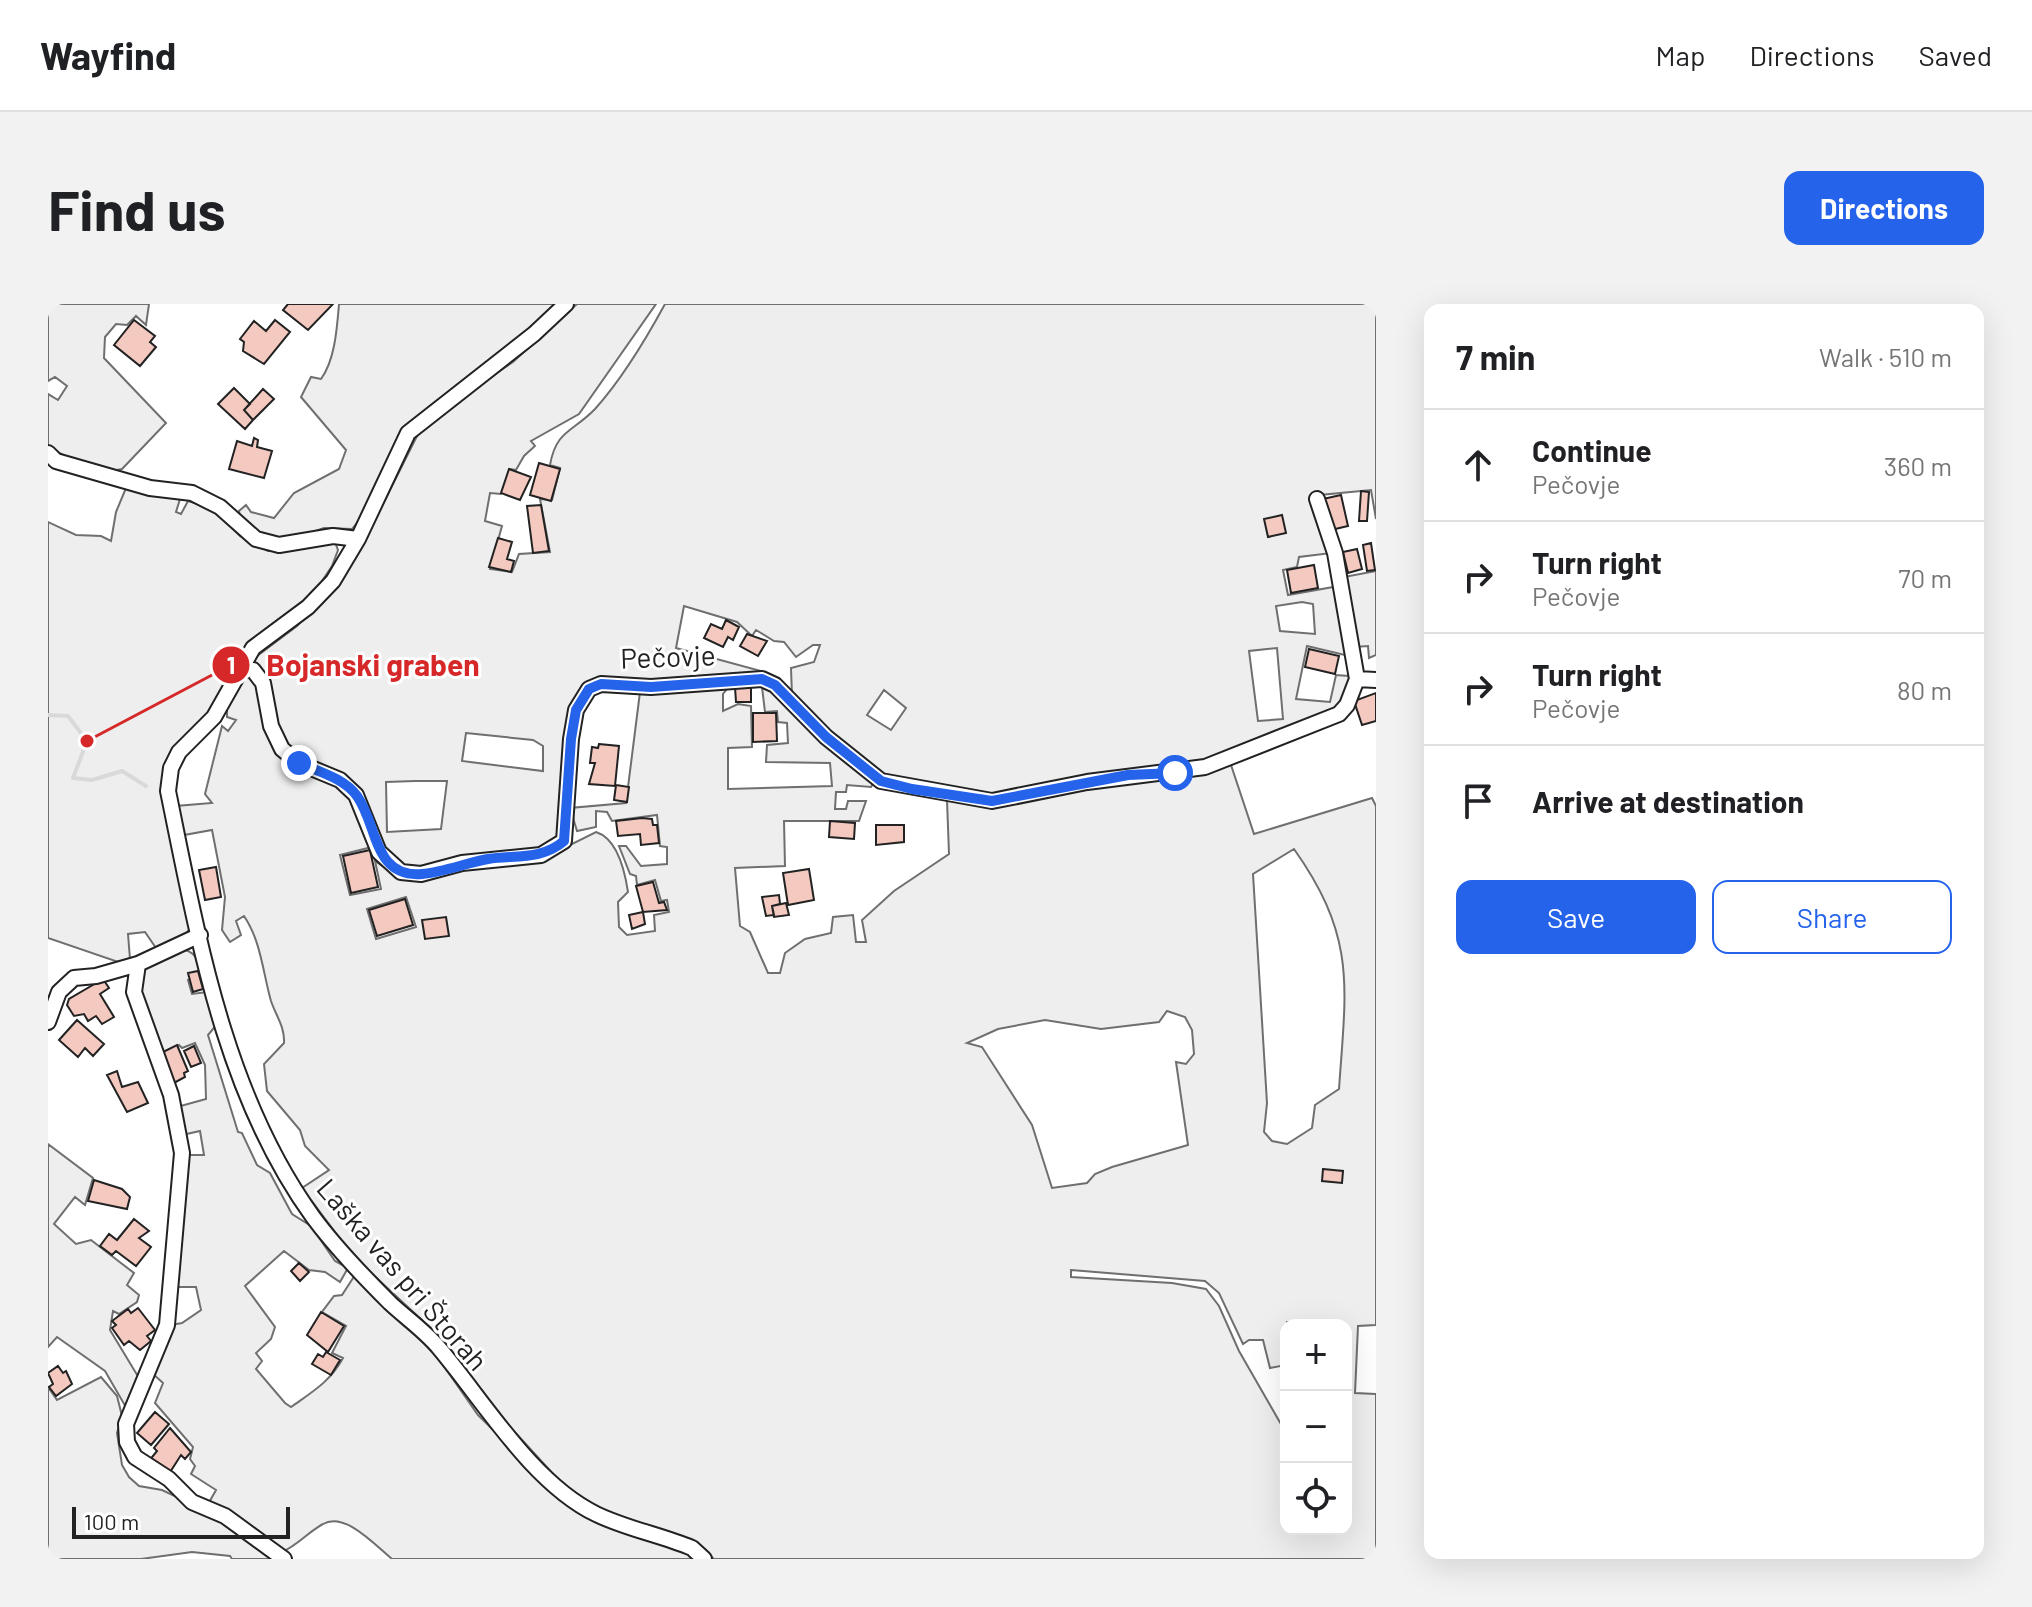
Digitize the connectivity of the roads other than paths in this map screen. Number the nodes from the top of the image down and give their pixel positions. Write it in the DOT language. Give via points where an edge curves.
graph roads {
  1 [pos="566,304"];
  2 [pos="48,453"];
  3 [pos="1317,499"];
  4 [pos="358,539"];
  5 [pos="238,669"];
  6 [pos="1357,679"];
  7 [pos="1376,680"];
  8 [pos="200,935"];
  9 [pos="138,964"];
  10 [pos="48,1022"];
  11 [pos="284,1559"];
  12 [pos="704,1559"];
  1 -- 4 [label="street" via="416,423"];
  2 -- 4 [label="street" via="56,461 150,488 192,493 220,507 256,539 279,545 333,536"];
  3 -- 6 [label="street" via="1335,553"];
  4 -- 5 [label="street" via="333,581 253,648"];
  5 -- 6 [label="street, Pečovje" via="253,670 263,683 271,726 282,749 299,763 340,780 356,795 387,863 401,872 421,874 462,863 541,855 564,841 576,710 589,689 601,684 651,687 762,679 881,781 992,801 1205,767 1339,714"];
  5 -- 8 [label="street" via="214,717 179,752 171,768 168,791"];
  6 -- 7 [label="street"];
  8 -- 9 [label="street"];
  8 -- 12 [label="street, Laška vas pri Štorah" via="219,1012 269,1148 315,1219 389,1302 437,1346 495,1425 564,1492 594,1513 692,1548"];
  9 -- 10 [label="street" via="74,978 59,992"];
  9 -- 11 [label="street" via="134,992 171,1095 182,1153 167,1325 126,1424 127,1442 135,1457 192,1502 225,1516"];
}
